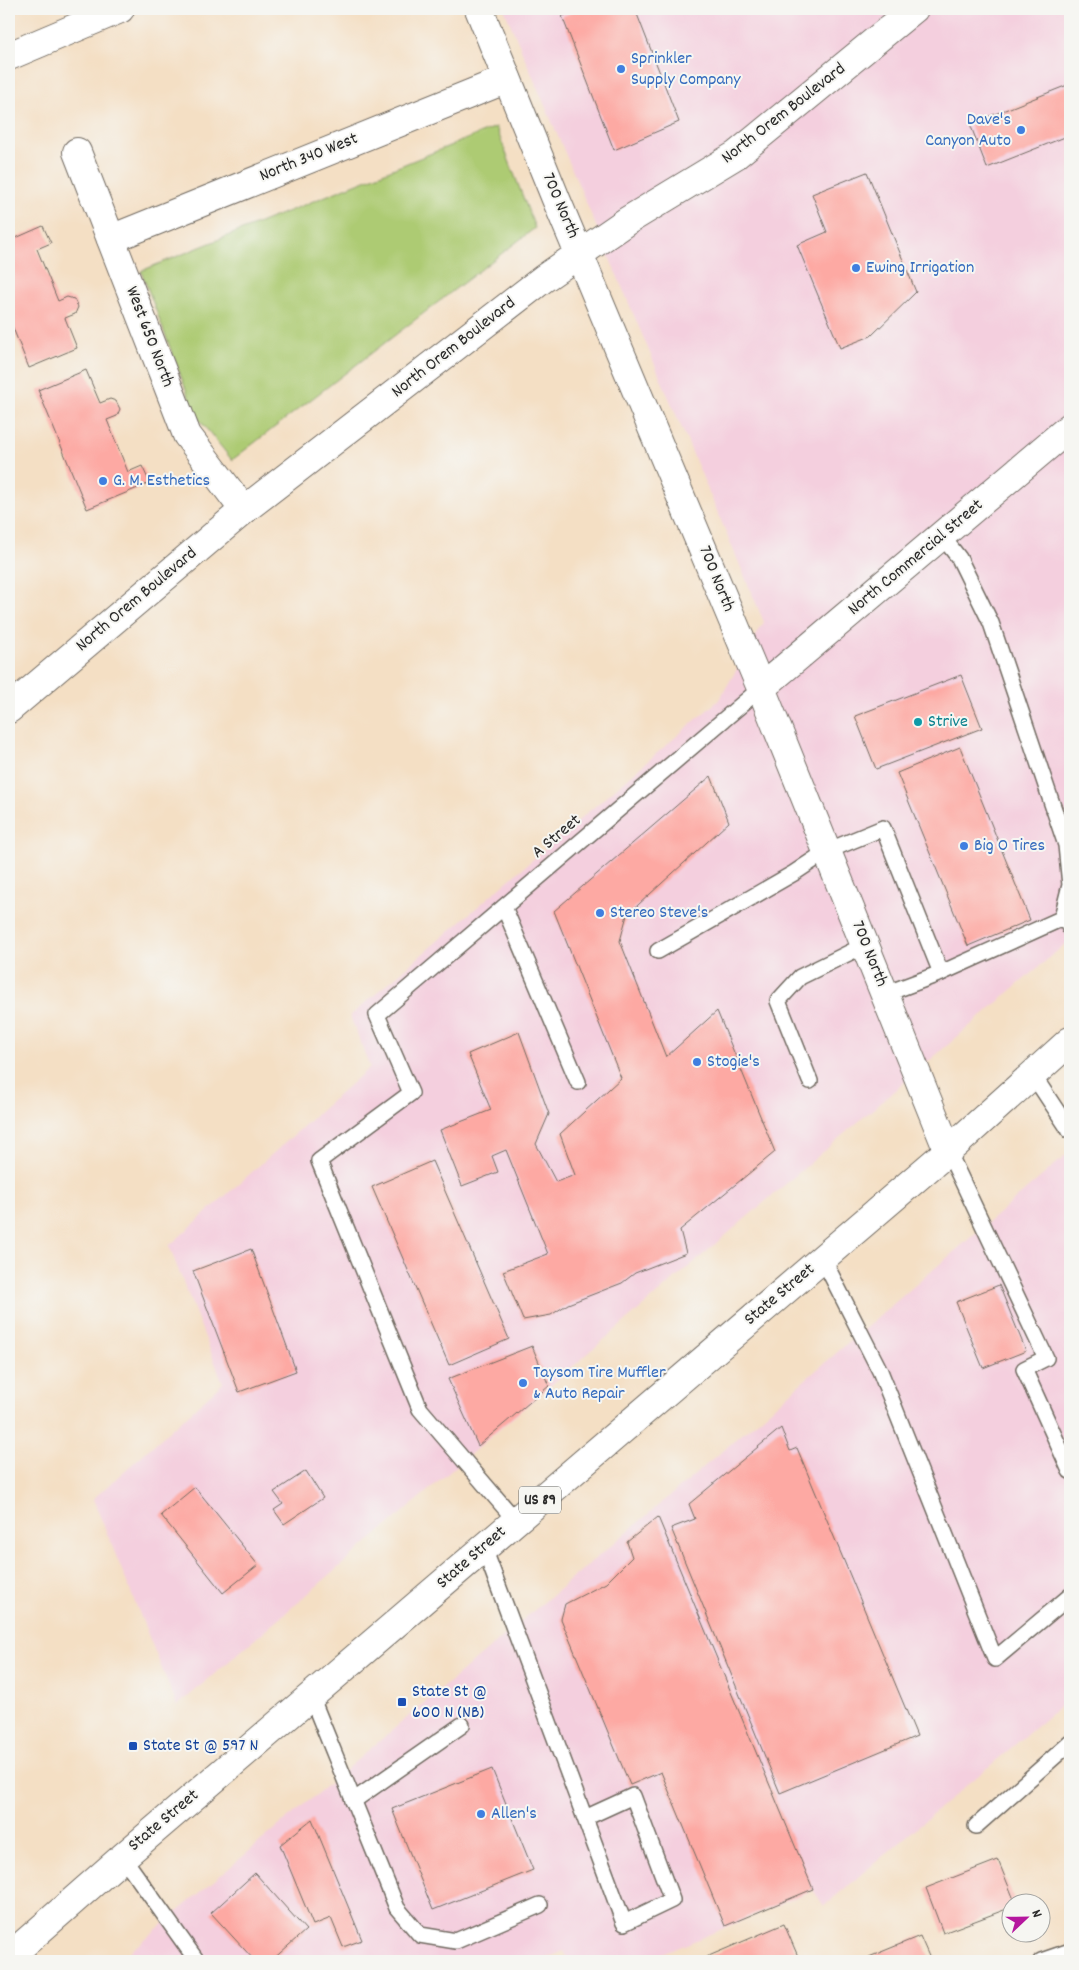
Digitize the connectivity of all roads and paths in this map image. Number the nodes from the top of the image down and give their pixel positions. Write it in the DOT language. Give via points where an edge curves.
graph roads {
  1 [pos="120,9"];
  2 [pos="479,9"];
  3 [pos="914,9"];
  4 [pos="9,56"];
  5 [pos="507,79"];
  6 [pos="77,152"];
  7 [pos="111,239"];
  8 [pos="580,253"];
  9 [pos="1070,427"];
  10 [pos="244,510"];
  11 [pos="942,536"];
  12 [pos="761,688"];
  13 [pos="9,709"];
  14 [pos="827,851"];
  15 [pos="504,907"];
  16 [pos="1068,923"];
  17 [pos="865,945"];
  18 [pos="658,951"];
  19 [pos="941,972"];
  20 [pos="885,994"];
  21 [pos="1070,1041"];
  22 [pos="1033,1075"];
  23 [pos="810,1081"];
  24 [pos="578,1082"];
  25 [pos="1070,1131"];
  26 [pos="948,1151"];
  27 [pos="822,1259"];
  28 [pos="1070,1471"];
  29 [pos="516,1521"];
  30 [pos="484,1548"];
  31 [pos="1070,1596"];
  32 [pos="311,1696"];
  33 [pos="462,1725"];
  34 [pos="1070,1744"];
  35 [pos="354,1801"];
  36 [pos="585,1818"];
  37 [pos="976,1826"];
  38 [pos="123,1857"];
  39 [pos="540,1905"];
  40 [pos="1070,1951"];
  41 [pos="9,1957"];
  42 [pos="197,1961"];
  43 [pos="1041,1961"];
  1 -- 4 [label="street"];
  2 -- 5 [label="street, 700 North"];
  3 -- 8 [label="street, North Orem Boulevard" via="736,155"];
  5 -- 7 [label="street, North 340 West"];
  5 -- 8 [label="street, 700 North"];
  6 -- 7 [label="street, West 650 North"];
  7 -- 10 [label="street, West 650 North" via="187,436"];
  8 -- 10 [label="street, North Orem Boulevard"];
  8 -- 12 [label="street, 700 North"];
  9 -- 11 [label="street, North Commercial Street"];
  10 -- 13 [label="street, North Orem Boulevard"];
  11 -- 12 [label="street, North Commercial Street"];
  11 -- 16 [label="lane" via="959,558 991,623 1066,845 1070,885 1063,913"];
  12 -- 14 [label="street, 700 North"];
  12 -- 15 [label="lane, A Street"];
  14 -- 17 [label="street, 700 North"];
  14 -- 18 [label="lane"];
  14 -- 19 [label="lane" via="883,828"];
  15 -- 24 [label="lane"];
  15 -- 29 [label="lane, A Street" via="377,1015 411,1093 319,1161 420,1409"];
  16 -- 19 [label="lane"];
  17 -- 20 [label="street, 700 North"];
  17 -- 23 [label="lane" via="800,977 778,1001"];
  19 -- 20 [label="lane"];
  20 -- 26 [label="street, 700 North"];
  21 -- 22 [label="street, State Street / US 89"];
  22 -- 25 [label="lane"];
  22 -- 26 [label="street, State Street / US 89"];
  26 -- 27 [label="street, State Street / US 89"];
  26 -- 28 [label="lane" via="1046,1358 1024,1369"];
  27 -- 29 [label="street, State Street / US 89"];
  27 -- 31 [label="lane" via="880,1371 995,1659"];
  29 -- 30 [label="street, State Street / US 89"];
  30 -- 32 [label="street, State Street / US 89"];
  30 -- 36 [label="lane"];
  32 -- 35 [label="lane"];
  32 -- 38 [label="street, State Street / US 89"];
  33 -- 35 [label="lane"];
  34 -- 37 [label="lane"];
  35 -- 39 [label="lane" via="397,1908 420,1935 456,1941"];
  36 -- 36 [label="lane" via="624,1923 672,1900 633,1796"];
  38 -- 41 [label="street, State Street / US 89"];
  38 -- 42 [label="lane"];
  40 -- 43 [label="lane"];
}
